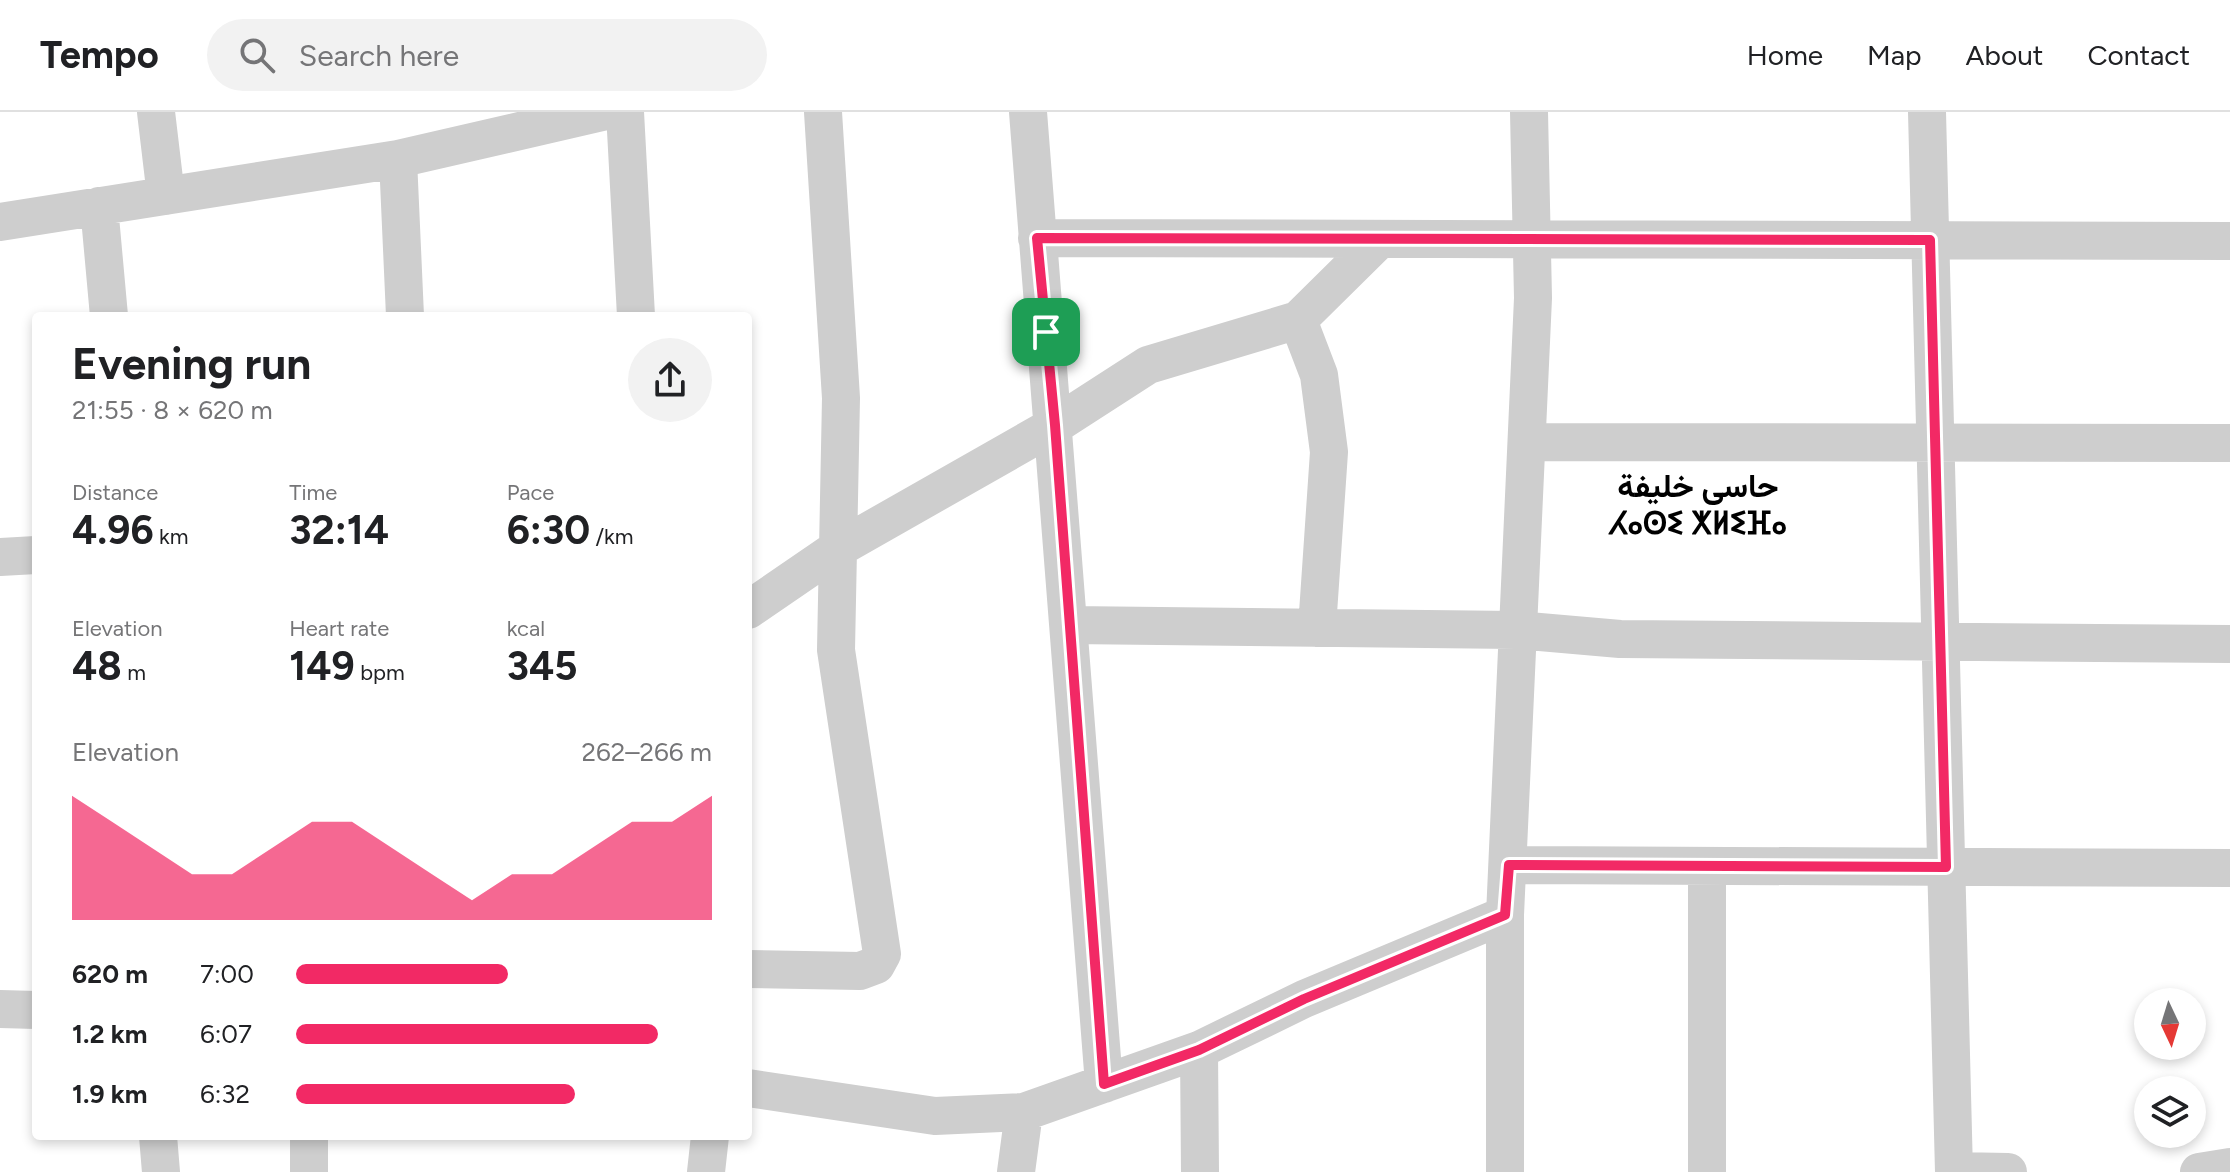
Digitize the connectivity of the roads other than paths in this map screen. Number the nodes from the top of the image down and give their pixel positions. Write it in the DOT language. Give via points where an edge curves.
graph roads {
  1 [pos="156,112"];
  2 [pos="602,112"];
  3 [pos="625,112"];
  4 [pos="823,112"];
  5 [pos="1028,112"];
  6 [pos="1529,112"];
  7 [pos="1927,112"];
  8 [pos="398,159"];
  9 [pos="166,196"];
  10 [pos="99,206"];
  11 [pos="0,222"];
  12 [pos="1037,238"];
  13 [pos="1380,239"];
  14 [pos="1532,239"];
  15 [pos="1930,240"];
  16 [pos="2230,241"];
  17 [pos="109,312"];
  18 [pos="405,312"];
  19 [pos="636,312"];
  20 [pos="1298,320"];
  21 [pos="1055,425"];
  22 [pos="1527,442"];
  23 [pos="2230,443"];
  24 [pos="1936,445"];
  25 [pos="837,549"];
  26 [pos="32,555"];
  27 [pos="0,557"];
  28 [pos="752,607"];
  29 [pos="1070,625"];
  30 [pos="1317,628"];
  31 [pos="1516,630"];
  32 [pos="1941,644"];
  33 [pos="2230,644"];
  34 [pos="1509,865"];
  35 [pos="1707,866"];
  36 [pos="1946,867"];
  37 [pos="2230,868"];
  38 [pos="1505,915"];
  39 [pos="752,969"];
  40 [pos="0,1009"];
  41 [pos="32,1010"];
  42 [pos="1199,1050"];
  43 [pos="1104,1084"];
  44 [pos="752,1089"];
  45 [pos="1024,1112"];
  46 [pos="158,1140"];
  47 [pos="309,1140"];
  48 [pos="710,1140"];
  49 [pos="2230,1167"];
  50 [pos="1954,1171"];
  51 [pos="161,1172"];
  52 [pos="309,1172"];
  53 [pos="706,1172"];
  54 [pos="1016,1172"];
  55 [pos="1200,1172"];
  56 [pos="1505,1172"];
  57 [pos="1707,1172"];
  58 [pos="2008,1172"];
  59 [pos="2199,1172"];
  1 -- 9 [label="street"];
  2 -- 8 [label="street"];
  3 -- 19 [label="street"];
  4 -- 25 [label="street" via="841,398"];
  5 -- 12 [label="street"];
  6 -- 14 [label="street"];
  7 -- 15 [label="street"];
  8 -- 9 [label="street"];
  8 -- 18 [label="street"];
  9 -- 10 [label="street"];
  10 -- 11 [label="street"];
  10 -- 17 [label="street"];
  12 -- 13 [label="street"];
  12 -- 21 [label="street"];
  13 -- 14 [label="street"];
  13 -- 20 [label="street"];
  14 -- 15 [label="street"];
  14 -- 22 [label="street"];
  15 -- 16 [label="street"];
  15 -- 24 [label="street"];
  20 -- 21 [label="street" via="1148,365"];
  20 -- 30 [label="street" via="1319,375 1329,452"];
  21 -- 25 [label="street"];
  21 -- 29 [label="street"];
  22 -- 24 [label="street"];
  22 -- 31 [label="street"];
  23 -- 24 [label="street"];
  24 -- 32 [label="street"];
  25 -- 28 [label="street"];
  25 -- 39 [label="street" via="836,650 882,954 876,965 860,971"];
  26 -- 27 [label="street"];
  29 -- 30 [label="street"];
  29 -- 43 [label="street"];
  30 -- 31 [label="street"];
  31 -- 32 [label="street" via="1620,639"];
  31 -- 34 [label="street"];
  32 -- 33 [label="street"];
  32 -- 36 [label="street"];
  34 -- 35 [label="street"];
  34 -- 38 [label="street"];
  35 -- 36 [label="street"];
  35 -- 57 [label="street"];
  36 -- 37 [label="street"];
  36 -- 50 [label="street"];
  38 -- 42 [label="street" via="1304,999"];
  38 -- 56 [label="street"];
  40 -- 41 [label="street"];
  42 -- 43 [label="street"];
  42 -- 55 [label="street"];
  43 -- 45 [label="street"];
  44 -- 45 [label="street" via="935,1116"];
  45 -- 54 [label="street"];
  46 -- 51 [label="street"];
  47 -- 52 [label="street"];
  48 -- 53 [label="street"];
  49 -- 59 [label="street"];
  50 -- 58 [label="street"];
}
